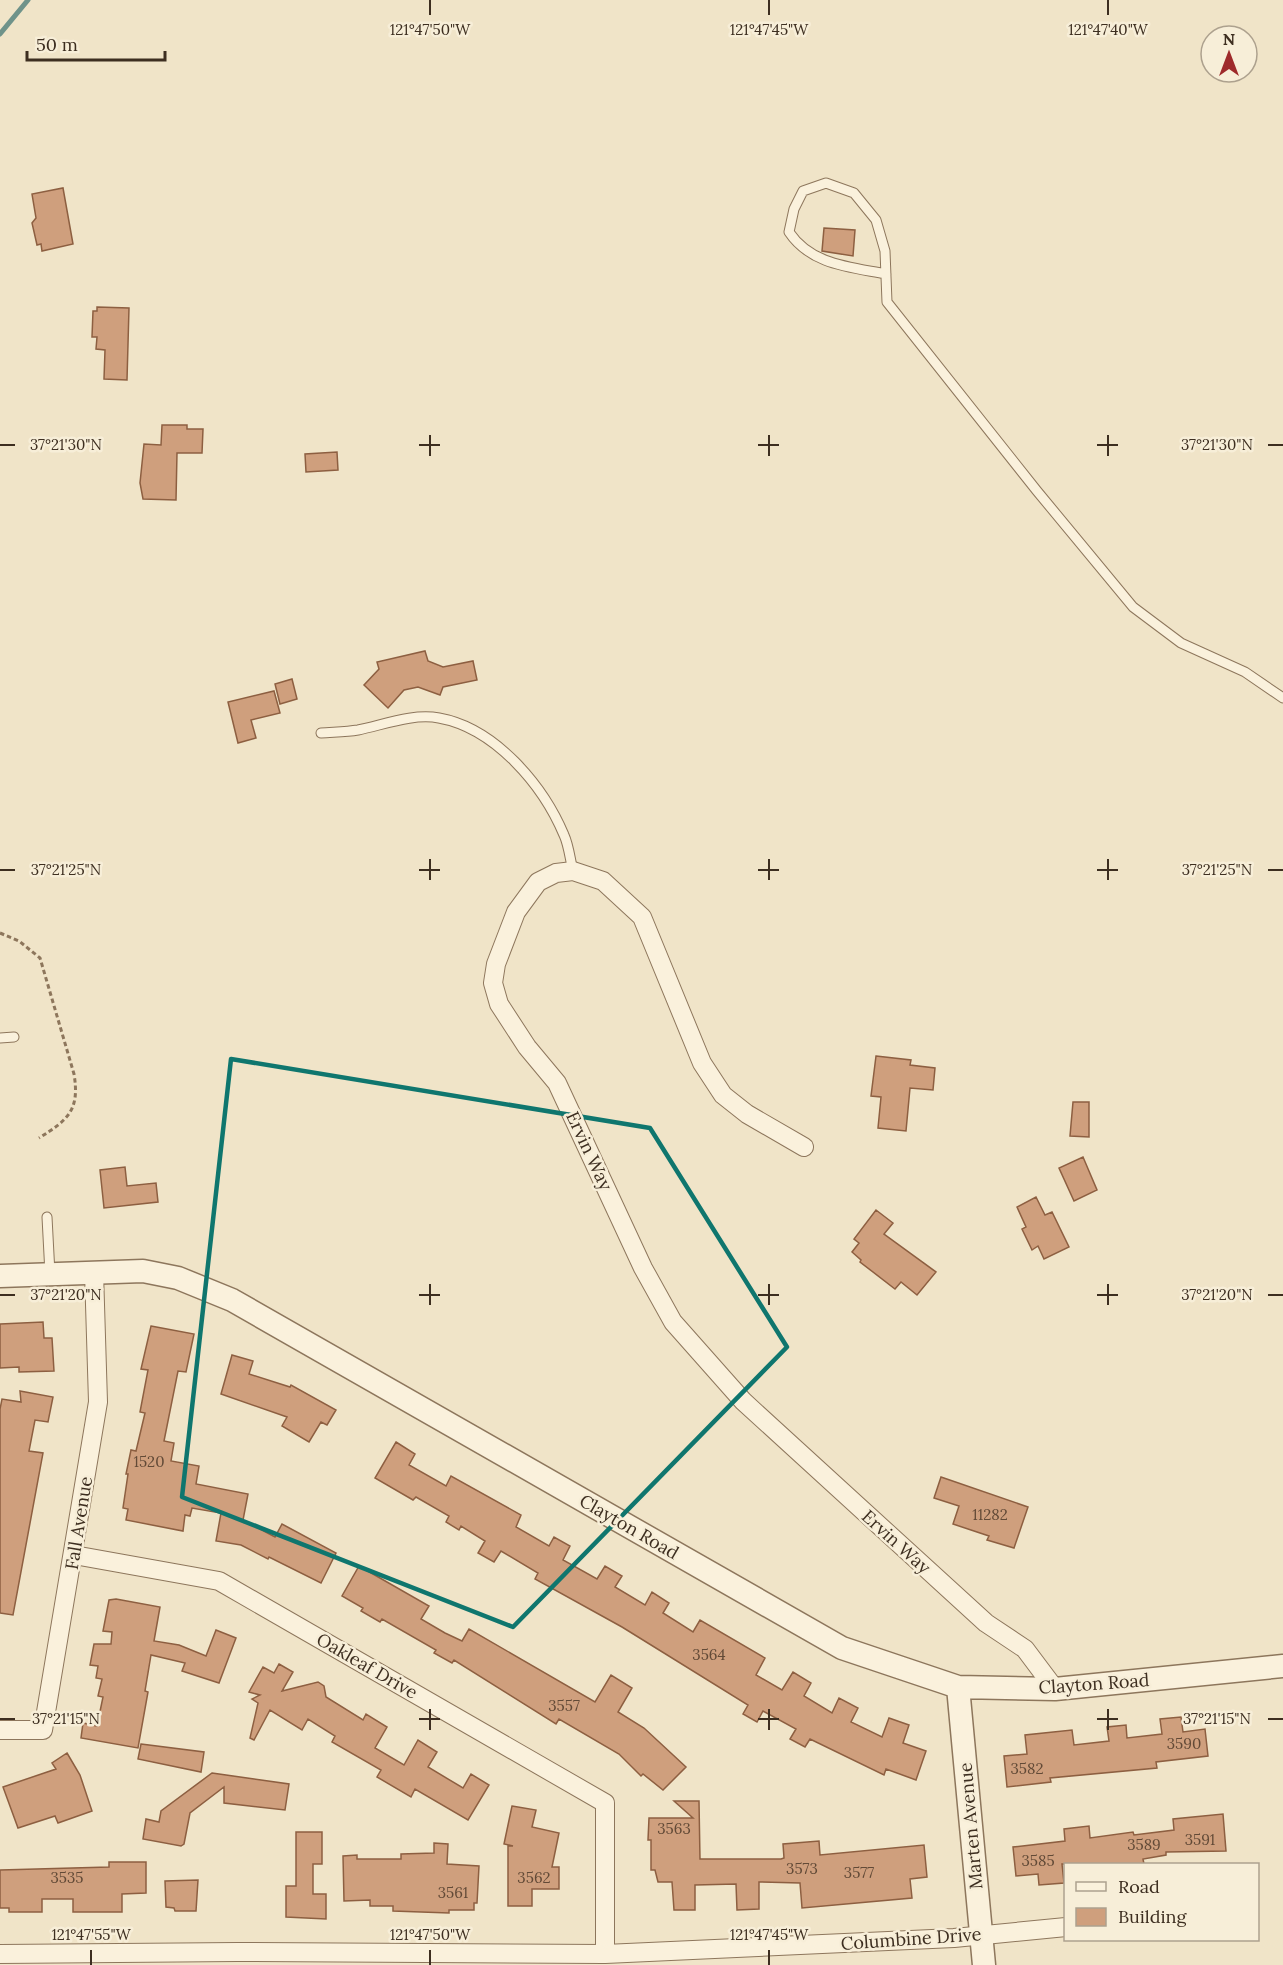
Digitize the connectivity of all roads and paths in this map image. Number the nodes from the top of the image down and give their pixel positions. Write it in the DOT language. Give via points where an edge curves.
graph roads {
  1 [pos="886,274"];
  2 [pos="1283,698"];
  3 [pos="321,733"];
  4 [pos="573,871"];
  5 [pos="0,933"];
  6 [pos="14,1037"];
  7 [pos="0,1038"];
  8 [pos="39,1138"];
  9 [pos="804,1147"];
  10 [pos="47,1217"];
  11 [pos="94,1272"];
  12 [pos="50,1274"];
  13 [pos="0,1276"];
  14 [pos="74,1555"];
  15 [pos="1283,1666"];
  16 [pos="958,1687"];
  17 [pos="1055,1689"];
  18 [pos="0,1730"];
  19 [pos="1064,1927"];
  20 [pos="981,1934"];
  21 [pos="0,1954"];
  22 [pos="605,1954"];
  23 [pos="984,1965"];
  1 -- 1 [label="lane" via="885,251 876,220 854,193 826,183 804,191 794,209 789,232 798,246 823,261"];
  1 -- 2 [label="lane" via="887,302 1133,607 1181,643 1245,672"];
  3 -- 4 [label="lane" via="411,718 437,717 464,726 500,748 548,804 565,837"];
  4 -- 9 [label="street" via="603,881 642,917 702,1063 723,1095 747,1114"];
  4 -- 17 [label="street, Ervin Way" via="555,873 538,882 516,912 496,964 493,983 499,1004 557,1083 643,1268 673,1322 743,1401 986,1623 1025,1649"];
  5 -- 8 [label="path" via="19,941 40,958 74,1074 74,1109 60,1126"];
  6 -- 7 [label="lane"];
  10 -- 12 [label="lane"];
  11 -- 12 [label="street, Clayton Road"];
  11 -- 14 [label="street, Fall Avenue" via="98,1402"];
  11 -- 16 [label="street, Clayton Road" via="143,1270 178,1278 232,1300 842,1648"];
  12 -- 13 [label="street, Clayton Road"];
  14 -- 18 [label="street, Fall Avenue" via="43,1730"];
  14 -- 22 [label="street, Oakleaf Drive" via="219,1581 605,1803"];
  15 -- 17 [label="street, Clayton Road"];
  16 -- 17 [label="street, Clayton Road"];
  16 -- 20 [label="street, Marten Avenue"];
  19 -- 20 [label="street, Columbine Drive"];
  20 -- 22 [label="street, Columbine Drive"];
  20 -- 23 [label="street, Marten Avenue"];
  21 -- 22 [label="street, Columbine Drive"];
}
